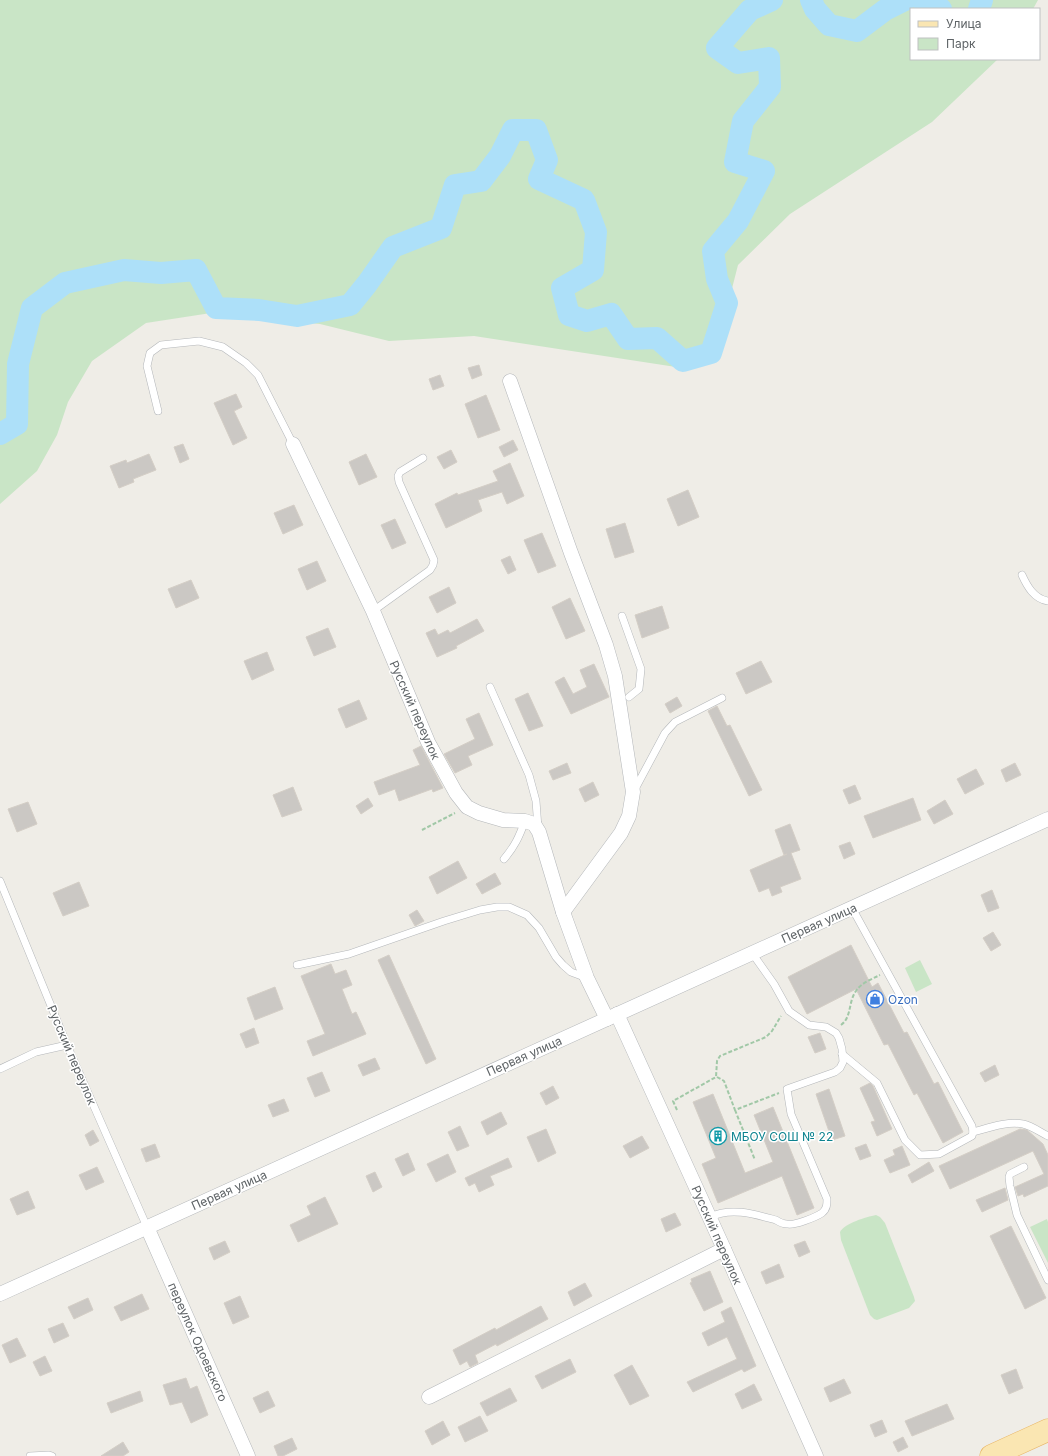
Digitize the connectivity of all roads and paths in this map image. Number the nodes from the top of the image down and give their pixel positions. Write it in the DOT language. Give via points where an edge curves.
graph roads {
  1 [pos="510,381"];
  2 [pos="158,411"];
  3 [pos="293,444"];
  4 [pos="423,458"];
  5 [pos="1022,575"];
  6 [pos="1048,601"];
  7 [pos="373,611"];
  8 [pos="622,616"];
  9 [pos="490,687"];
  10 [pos="629,697"];
  11 [pos="722,698"];
  12 [pos="632,792"];
  13 [pos="467,807"];
  14 [pos="1048,818"];
  15 [pos="525,821"];
  16 [pos="422,830"];
  17 [pos="539,832"];
  18 [pos="504,859"];
  19 [pos="0,881"];
  20 [pos="852,908"];
  21 [pos="563,912"];
  22 [pos="752,953"];
  23 [pos="297,965"];
  24 [pos="888,971"];
  25 [pos="587,978"];
  26 [pos="785,1006"];
  27 [pos="612,1016"];
  28 [pos="834,1031"];
  29 [pos="67,1044"];
  30 [pos="842,1054"];
  31 [pos="0,1069"];
  32 [pos="716,1077"];
  33 [pos="787,1089"];
  34 [pos="735,1110"];
  35 [pos="678,1114"];
  36 [pos="973,1132"];
  37 [pos="1048,1136"];
  38 [pos="755,1160"];
  39 [pos="1024,1167"];
  40 [pos="710,1217"];
  41 [pos="147,1227"];
  42 [pos="724,1249"];
  43 [pos="1048,1280"];
  44 [pos="0,1294"];
  45 [pos="429,1396"];
  46 [pos="1048,1430"];
  47 [pos="30,1456"];
  48 [pos="50,1456"];
  49 [pos="248,1456"];
  50 [pos="816,1456"];
  51 [pos="991,1456"];
  1 -- 12 [label="street" via="606,645 615,676"];
  2 -- 3 [label="lane" via="147,366 150,353 161,345 199,341 214,344 235,355 258,375"];
  3 -- 7 [label="street, Русский переулок"];
  4 -- 7 [label="lane" via="400,472 398,476 434,560 433,566"];
  5 -- 6 [label="lane" via="1033,593"];
  7 -- 13 [label="street, Русский переулок" via="428,742 456,793"];
  8 -- 10 [label="lane" via="641,669 638,689"];
  9 -- 17 [label="lane" via="529,775 536,801"];
  11 -- 12 [label="lane" via="671,726"];
  12 -- 21 [label="street" via="629,816 621,833"];
  13 -- 15 [label="street, Русский переулок" via="503,820"];
  13 -- 16 [label="path"];
  14 -- 20 [label="street, Первая улица"];
  15 -- 17 [label="street" via="534,824"];
  15 -- 18 [label="lane" via="514,848"];
  17 -- 21 [label="street, Русский переулок"];
  19 -- 29 [label="lane, Русский переулок"];
  20 -- 22 [label="street, Первая улица"];
  20 -- 24 [label="lane"];
  21 -- 25 [label="street, Русский переулок"];
  22 -- 26 [label="lane" via="774,984"];
  22 -- 27 [label="street, Первая улица"];
  23 -- 25 [label="lane" via="339,957 480,910 509,907 527,915 539,928 562,965 571,972"];
  24 -- 28 [label="path" via="855,991 846,1021"];
  24 -- 36 [label="lane"];
  25 -- 27 [label="street, Русский переулок"];
  26 -- 28 [label="lane" via="808,1025 826,1026"];
  26 -- 32 [label="path" via="778,1023 766,1037 720,1056"];
  27 -- 40 [label="street, Русский переулок"];
  27 -- 41 [label="street, Первая улица"];
  28 -- 30 [label="lane" via="839,1038"];
  29 -- 31 [label="lane" via="36,1052"];
  29 -- 41 [label="lane, Русский переулок"];
  30 -- 33 [label="lane" via="843,1062 835,1072"];
  30 -- 36 [label="lane" via="877,1083 905,1140 920,1155 939,1154 972,1136"];
  32 -- 34 [label="path" via="724,1081"];
  32 -- 35 [label="path" via="673,1101"];
  33 -- 34 [label="path"];
  33 -- 40 [label="lane" via="791,1114 827,1199 827,1206 822,1213 788,1225 749,1213 719,1213"];
  34 -- 38 [label="path"];
  36 -- 37 [label="lane" via="1022,1124"];
  39 -- 43 [label="lane" via="1009,1177 1016,1215"];
  40 -- 42 [label="street, Русский переулок"];
  41 -- 44 [label="street, Первая улица"];
  41 -- 49 [label="street, переулок Одоевского"];
  42 -- 45 [label="street"];
  42 -- 50 [label="street, Русский переулок"];
  46 -- 51 [label="main road"];
  47 -- 48 [label="lane"];
}
